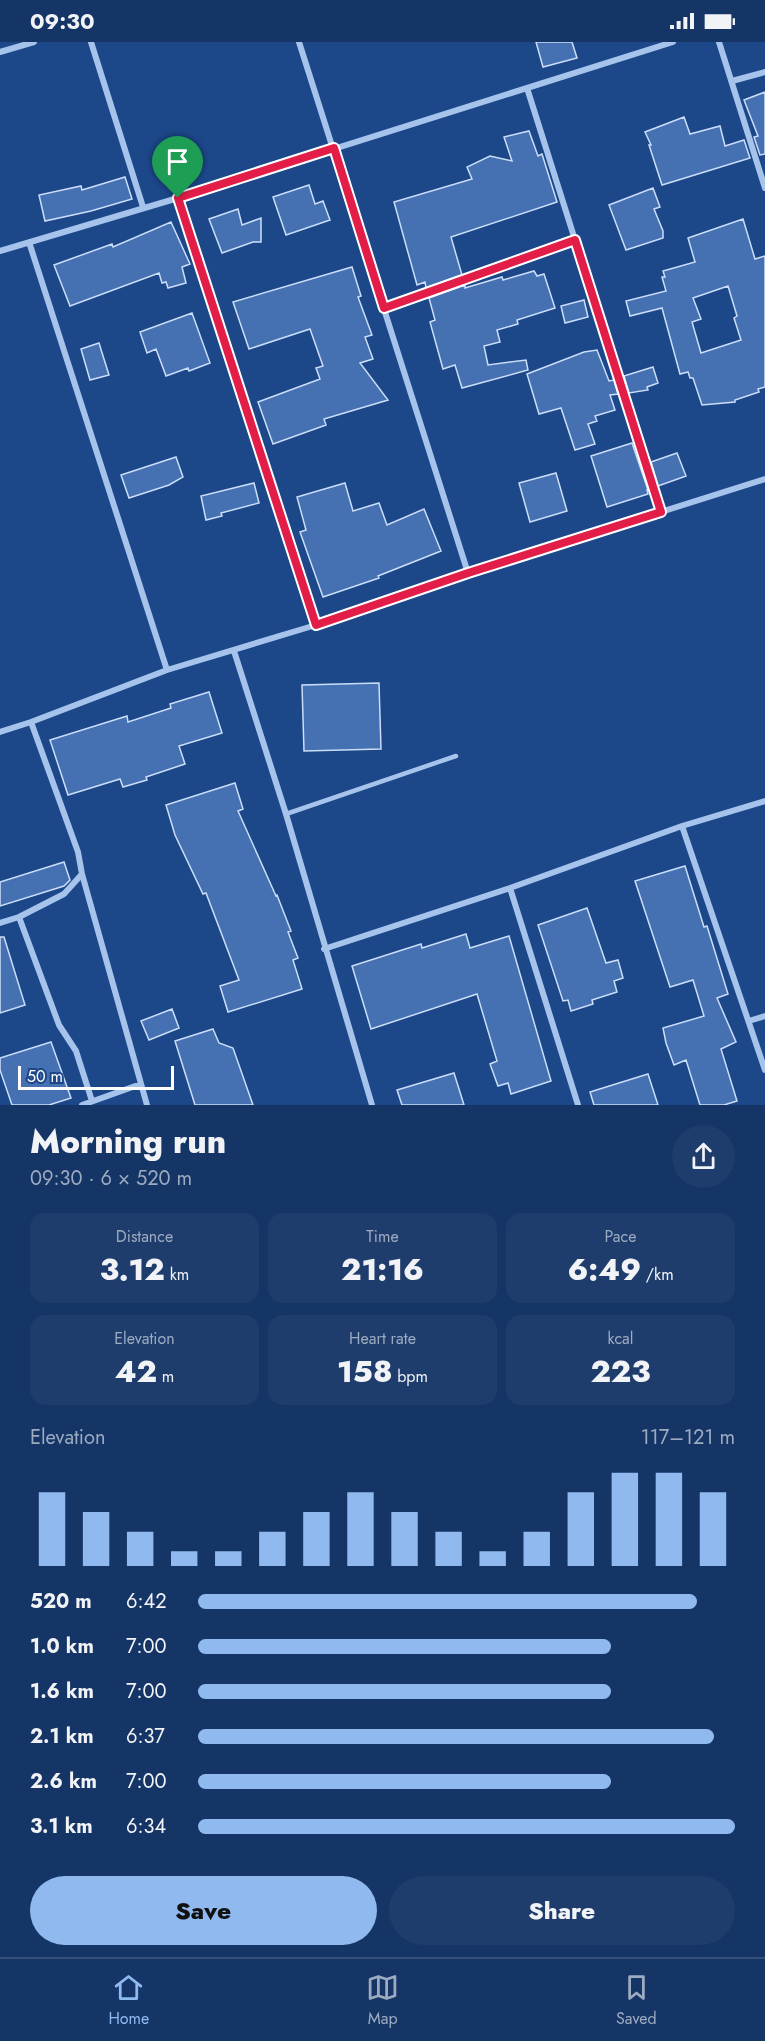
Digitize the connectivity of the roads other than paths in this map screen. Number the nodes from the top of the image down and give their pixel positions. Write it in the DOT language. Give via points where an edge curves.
graph roads {
  1 [pos="34,42"];
  2 [pos="91,42"];
  3 [pos="300,42"];
  4 [pos="673,42"];
  5 [pos="718,42"];
  6 [pos="0,52"];
  7 [pos="765,72"];
  8 [pos="732,81"];
  9 [pos="527,88"];
  10 [pos="334,148"];
  11 [pos="765,188"];
  12 [pos="178,198"];
  13 [pos="143,207"];
  14 [pos="575,240"];
  15 [pos="29,242"];
  16 [pos="0,251"];
  17 [pos="384,308"];
  18 [pos="765,479"];
  19 [pos="661,512"];
  20 [pos="468,573"];
  21 [pos="316,625"];
  22 [pos="234,651"];
  23 [pos="167,670"];
  24 [pos="31,722"];
  25 [pos="0,732"];
  26 [pos="456,756"];
  27 [pos="765,801"];
  28 [pos="286,814"];
  29 [pos="682,826"];
  30 [pos="81,874"];
  31 [pos="510,888"];
  32 [pos="19,917"];
  33 [pos="0,923"];
  34 [pos="324,949"];
  35 [pos="765,1016"];
  36 [pos="749,1021"];
  37 [pos="765,1070"];
  38 [pos="141,1084"];
  39 [pos="92,1101"];
  40 [pos="370,1104"];
  41 [pos="82,1105"];
  42 [pos="147,1105"];
  43 [pos="578,1105"];
  1 -- 6 [label="street"];
  2 -- 13 [label="street"];
  3 -- 10 [label="street"];
  4 -- 9 [label="street"];
  5 -- 8 [label="street"];
  7 -- 8 [label="street"];
  8 -- 11 [label="street"];
  9 -- 10 [label="street"];
  9 -- 14 [label="street"];
  10 -- 12 [label="street"];
  10 -- 17 [label="street"];
  12 -- 13 [label="street"];
  12 -- 21 [label="street"];
  13 -- 15 [label="street"];
  14 -- 17 [label="street"];
  14 -- 19 [label="street"];
  15 -- 16 [label="street"];
  15 -- 23 [label="street"];
  17 -- 20 [label="street"];
  18 -- 19 [label="street"];
  19 -- 20 [label="street"];
  20 -- 21 [label="street"];
  21 -- 22 [label="street"];
  22 -- 23 [label="street"];
  22 -- 28 [label="street"];
  23 -- 24 [label="street"];
  24 -- 25 [label="street"];
  24 -- 30 [label="street" via="78,852"];
  26 -- 28 [label="lane"];
  27 -- 29 [label="street"];
  28 -- 34 [label="street"];
  29 -- 31 [label="street"];
  29 -- 36 [label="street"];
  30 -- 32 [label="street" via="64,894"];
  30 -- 38 [label="street"];
  31 -- 34 [label="street"];
  31 -- 43 [label="street"];
  32 -- 33 [label="street"];
  32 -- 39 [label="street" via="59,1025 76,1051"];
  34 -- 40 [label="street"];
  35 -- 36 [label="street"];
  36 -- 37 [label="street"];
  38 -- 39 [label="street"];
  38 -- 42 [label="street"];
  39 -- 41 [label="street"];
}
